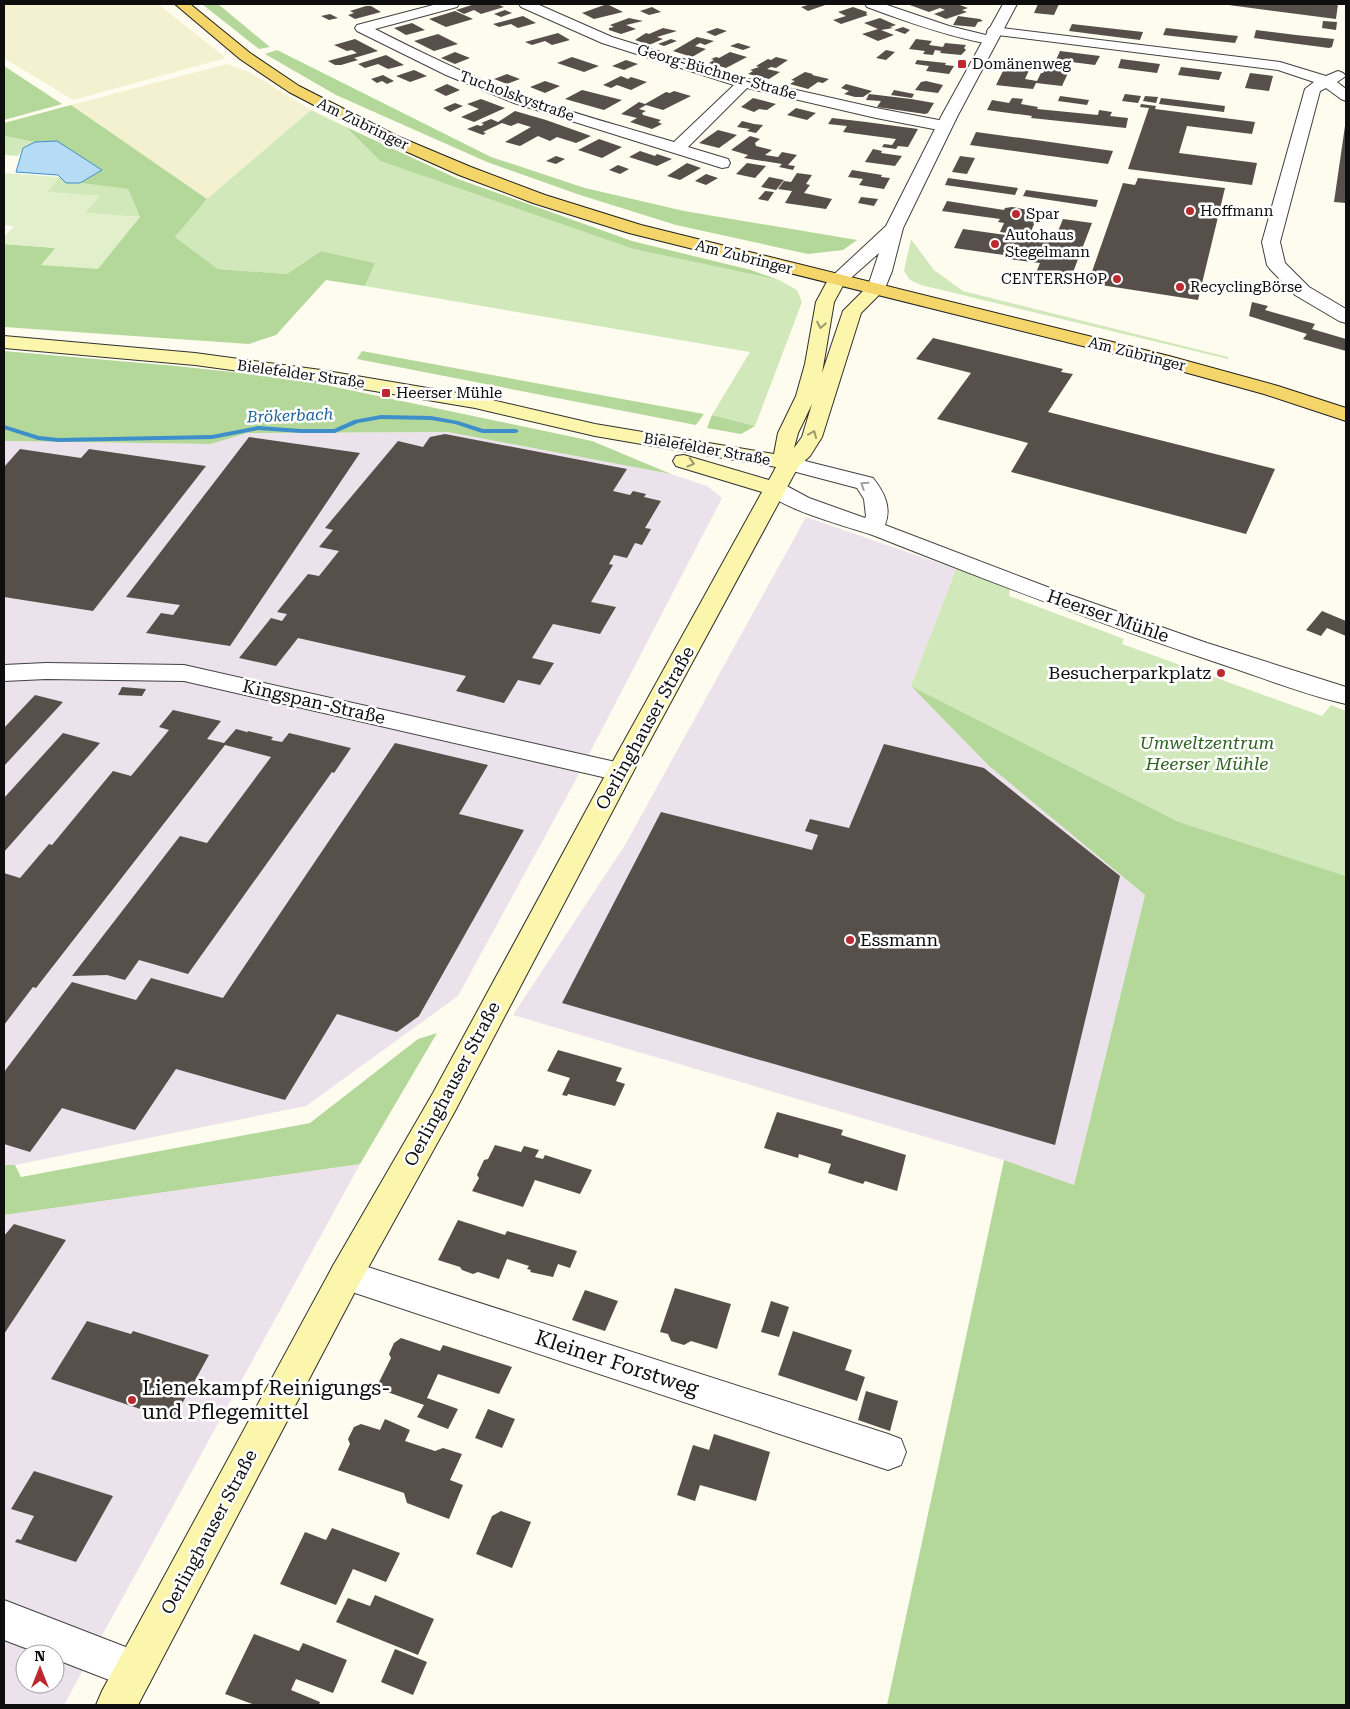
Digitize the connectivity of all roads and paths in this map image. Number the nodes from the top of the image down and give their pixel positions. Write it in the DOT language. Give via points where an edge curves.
graph roads {
  1 [pos="182,4"];
  2 [pos="395,4"];
  3 [pos="452,4"];
  4 [pos="526,4"];
  5 [pos="872,4"];
  6 [pos="1010,4"];
  7 [pos="415,14"];
  8 [pos="992,35"];
  9 [pos="1346,73"];
  10 [pos="1326,81"];
  11 [pos="744,83"];
  12 [pos="1346,96"];
  13 [pos="944,126"];
  14 [pos="678,148"];
  15 [pos="722,163"];
  16 [pos="894,228"];
  17 [pos="836,280"];
  18 [pos="876,289"];
  19 [pos="1346,317"];
  20 [pos="4,342"];
  21 [pos="1346,415"];
  22 [pos="595,430"];
  23 [pos="789,463"];
  24 [pos="775,489"];
  25 [pos="873,528"];
  26 [pos="4,673"];
  27 [pos="1346,696"];
  28 [pos="620,772"];
  29 [pos="346,1275"];
  30 [pos="888,1452"];
  31 [pos="4,1620"];
  32 [pos="135,1670"];
  33 [pos="116,1705"];
  1 -- 17 [label="main road, Am Zubringer" via="245,56 294,89 391,139 465,171 538,199 635,229"];
  2 -- 7 [label="street"];
  3 -- 7 [label="street"];
  4 -- 11 [label="street, Georg-Büchner-Straße" via="607,40"];
  5 -- 8 [label="street" via="927,26 963,36"];
  6 -- 8 [label="street, Oerlinghauser Straße"];
  7 -- 14 [label="street, Tucholskystraße" via="362,28 410,54 543,108"];
  8 -- 10 [label="street" via="1280,66"];
  8 -- 13 [label="street, Oerlinghauser Straße"];
  9 -- 10 [label="street"];
  10 -- 12 [label="street"];
  10 -- 19 [label="street" via="1313,89 1272,242 1276,265 1302,291"];
  11 -- 13 [label="street, Georg-Büchner-Straße"];
  11 -- 14 [label="street"];
  13 -- 16 [label="street, Oerlinghauser Straße"];
  14 -- 15 [label="street, Tucholskystraße"];
  16 -- 17 [label="street, Oerlinghauser Straße"];
  16 -- 18 [label="street, Oerlinghauser Straße"];
  17 -- 18 [label="main road, Am Zubringer"];
  17 -- 23 [label="main road, Oerlinghauser Straße, one-way" via="826,302 806,396 788,433 783,452"];
  18 -- 21 [label="main road, Am Zubringer" via="1162,360"];
  23 -- 18 [label="main road, Oerlinghauser Straße, one-way" via="803,452 812,437 852,312"];
  20 -- 22 [label="main road, Bielefelder Straße" via="195,359 321,376 475,402"];
  22 -- 23 [label="main road, Bielefelder Straße"];
  22 -- 24 [label="main road, Bielefelder Straße, one-way" via="657,454"];
  23 -- 24 [label="main road, Oerlinghauser Straße"];
  25 -- 23 [label="street, one-way" via="877,521 876,500 865,483"];
  24 -- 25 [label="street, Heerser Mühle" via="801,503"];
  24 -- 28 [label="main road, Oerlinghauser Straße"];
  25 -- 27 [label="street, Heerser Mühle" via="1051,596"];
  26 -- 28 [label="street, Kingspan-Straße" via="184,673"];
  28 -- 29 [label="main road, Oerlinghauser Straße" via="444,1102"];
  29 -- 30 [label="street, Kleiner Forstweg"];
  29 -- 32 [label="main road, Oerlinghauser Straße"];
  31 -- 32 [label="street"];
  32 -- 33 [label="main road, Oerlinghauser Straße"];
}
